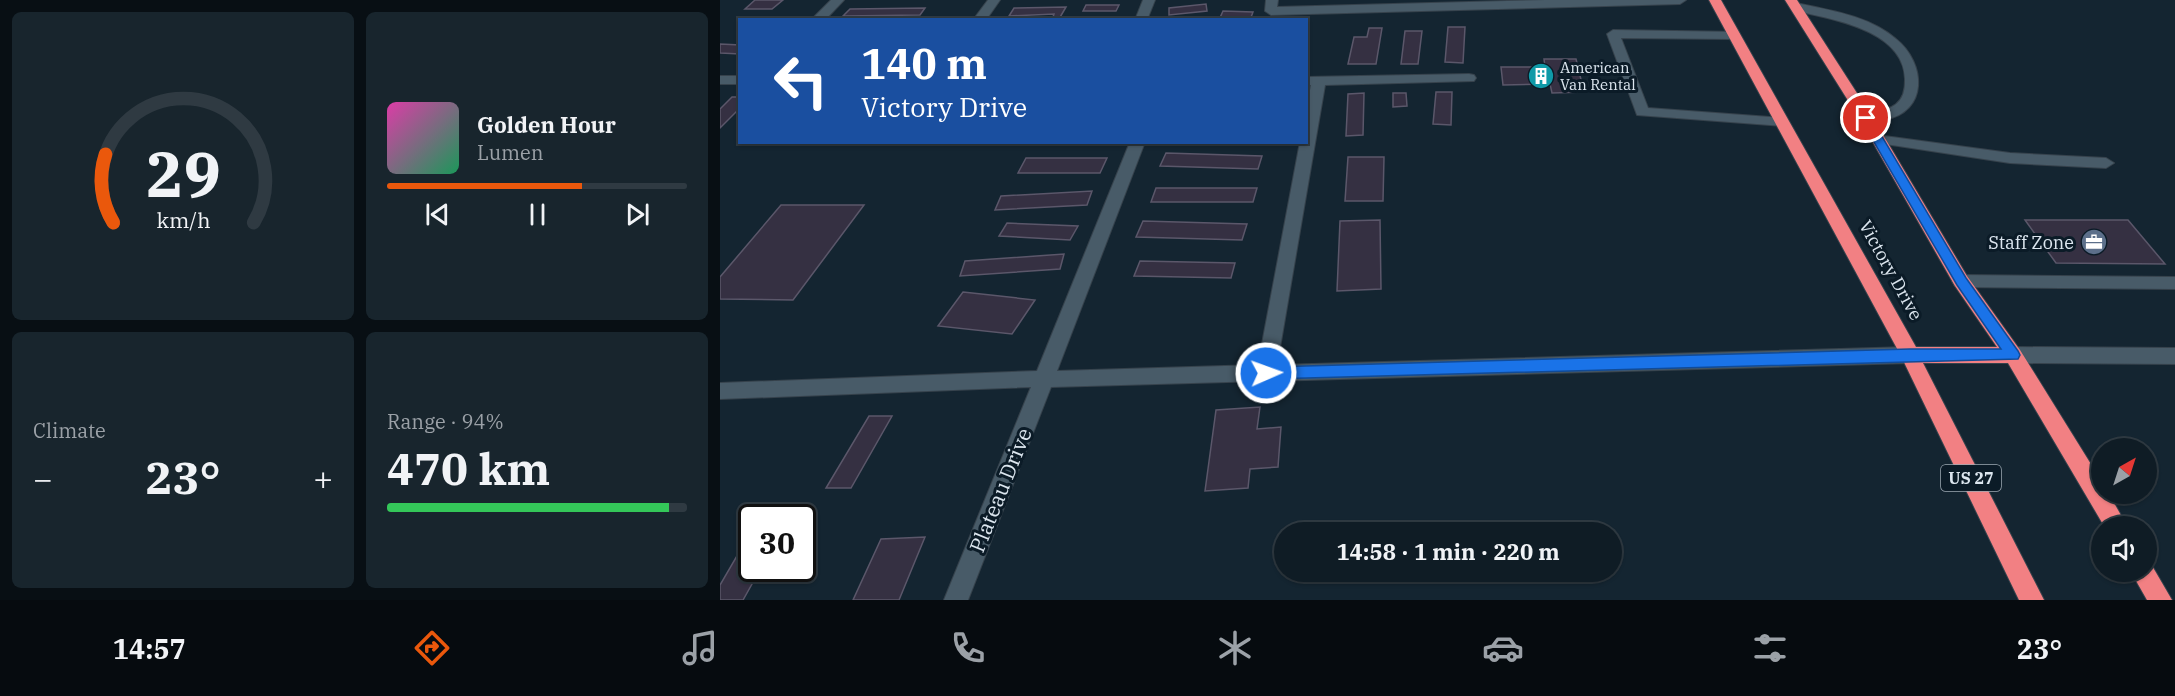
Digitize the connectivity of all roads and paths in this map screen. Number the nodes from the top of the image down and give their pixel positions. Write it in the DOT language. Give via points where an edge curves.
graph roads {
  1 [pos="837,0"];
  2 [pos="994,0"];
  3 [pos="1149,0"];
  4 [pos="1272,0"];
  5 [pos="1680,0"];
  6 [pos="1715,0"];
  7 [pos="1793,4"];
  8 [pos="819,18"];
  9 [pos="981,18"];
  10 [pos="1142,18"];
  11 [pos="1734,35"];
  12 [pos="1469,78"];
  13 [pos="720,80"];
  14 [pos="738,80"];
  15 [pos="1313,81"];
  16 [pos="1308,112"];
  17 [pos="1866,118"];
  18 [pos="1782,122"];
  19 [pos="1878,139"];
  20 [pos="1137,144"];
  21 [pos="1303,144"];
  22 [pos="2106,164"];
  23 [pos="1961,281"];
  24 [pos="2175,283"];
  25 [pos="1910,355"];
  26 [pos="2013,355"];
  27 [pos="2175,356"];
  28 [pos="1266,373"];
  29 [pos="1045,379"];
  30 [pos="720,390"];
  31 [pos="2110,516"];
  32 [pos="2149,582"];
  33 [pos="956,600"];
  34 [pos="2032,600"];
  35 [pos="2160,600"];
  1 -- 8 [label="street"];
  2 -- 9 [label="street"];
  3 -- 10 [label="street"];
  4 -- 5 [label="street" via="1271,11"];
  6 -- 11 [label="highway, Victory Drive / US 27"];
  7 -- 17 [label="highway"];
  7 -- 17 [label="street" via="1865,25 1899,46 1915,73 1912,94 1893,113"];
  11 -- 18 [label="highway, Victory Drive / US 27"];
  11 -- 18 [label="street" via="1613,34 1642,112"];
  12 -- 15 [label="street"];
  13 -- 14 [label="street"];
  15 -- 16 [label="street"];
  17 -- 19 [label="highway"];
  18 -- 25 [label="highway, Victory Drive / US 27"];
  19 -- 22 [label="street" via="2010,158"];
  19 -- 23 [label="highway"];
  20 -- 29 [label="street, Plateau Drive"];
  21 -- 28 [label="street"];
  23 -- 24 [label="street"];
  23 -- 26 [label="highway"];
  25 -- 26 [label="highway"];
  25 -- 28 [label="street"];
  25 -- 34 [label="highway, Victory Drive / US 27"];
  26 -- 27 [label="street"];
  26 -- 31 [label="highway"];
  28 -- 29 [label="street"];
  29 -- 30 [label="street"];
  29 -- 33 [label="street, Plateau Drive"];
  32 -- 35 [label="highway"];
}
